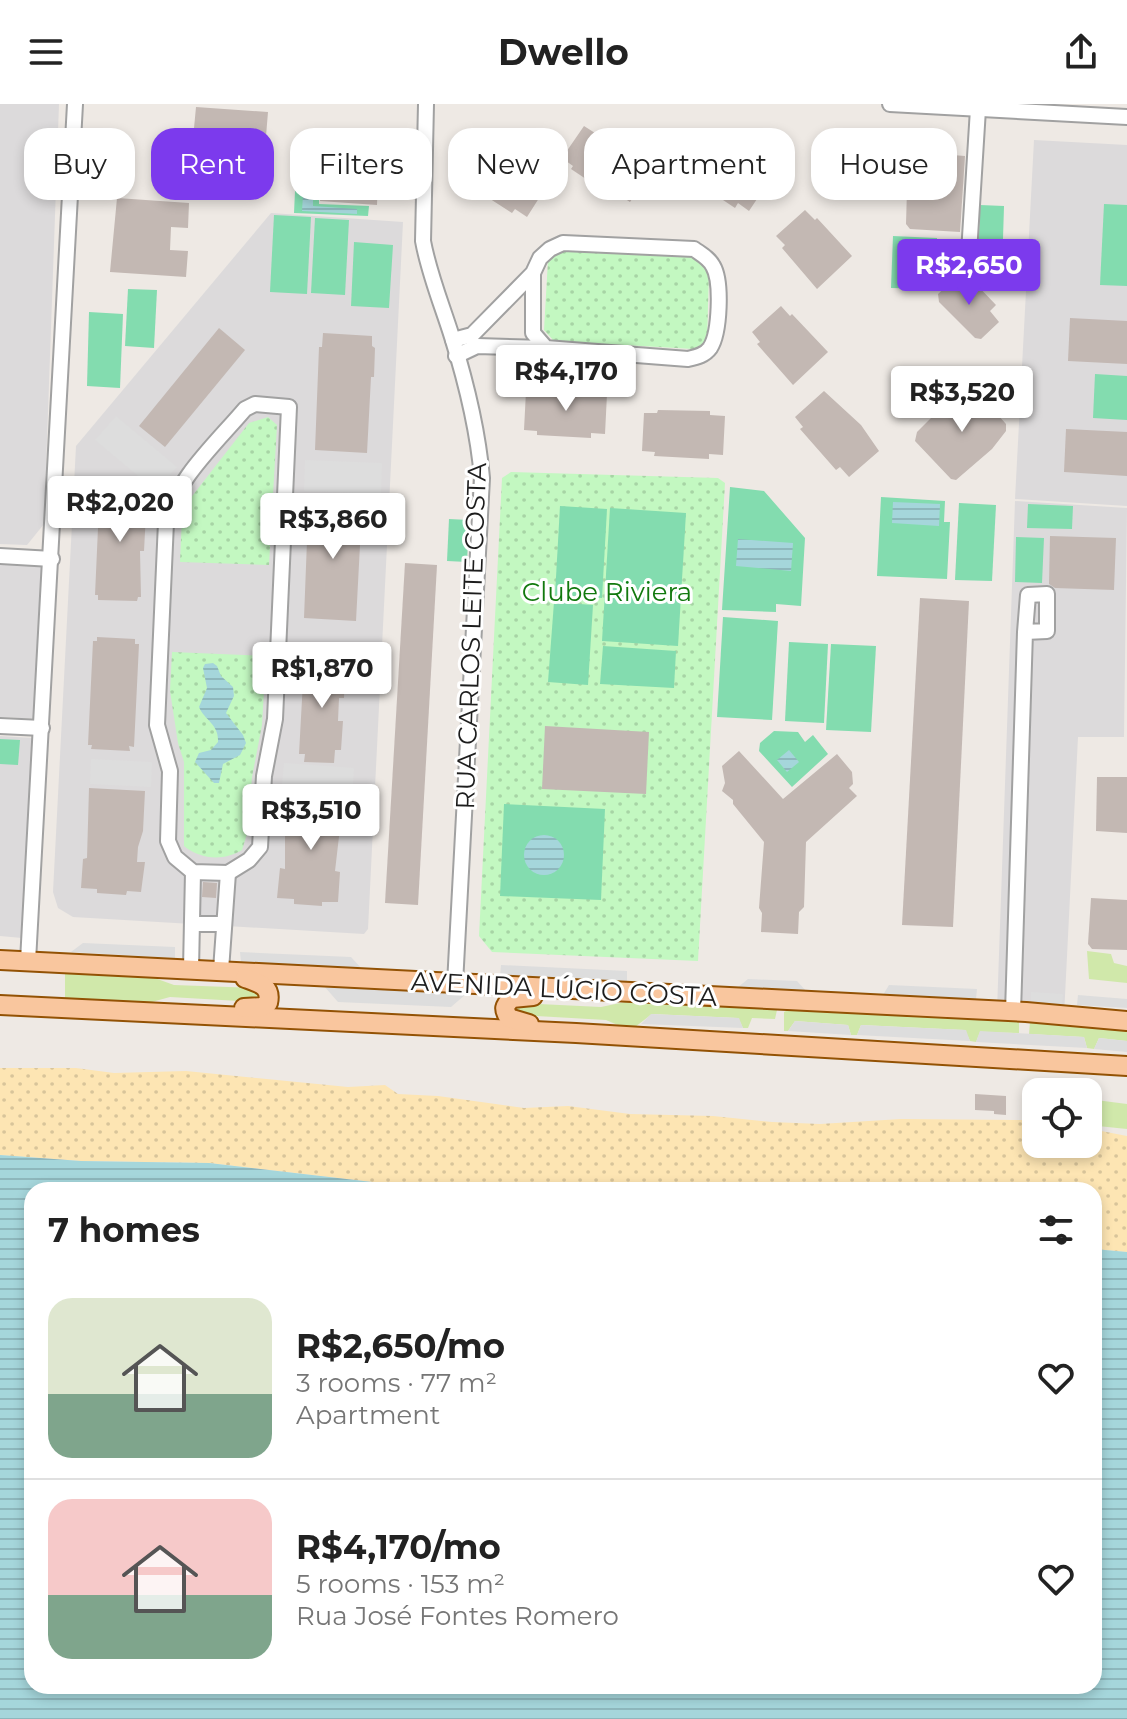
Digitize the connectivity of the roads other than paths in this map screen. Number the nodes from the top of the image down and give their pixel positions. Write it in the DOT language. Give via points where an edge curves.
graph roads {
  1 [pos="75,104"];
  2 [pos="426,104"];
  3 [pos="890,104"];
  4 [pos="978,109"];
  5 [pos="1127,117"];
  6 [pos="968,269"];
  7 [pos="533,273"];
  8 [pos="453,340"];
  9 [pos="546,348"];
  10 [pos="456,356"];
  11 [pos="0,556"];
  12 [pos="52,559"];
  13 [pos="1025,632"];
  14 [pos="0,726"];
  15 [pos="42,728"];
  16 [pos="193,872"];
  17 [pos="228,873"];
  18 [pos="193,924"];
  19 [pos="223,924"];
  20 [pos="0,960"];
  21 [pos="28,961"];
  22 [pos="191,969"];
  23 [pos="224,971"];
  24 [pos="455,984"];
  25 [pos="591,991"];
  26 [pos="0,1005"];
  27 [pos="1013,1012"];
  28 [pos="173,1013"];
  29 [pos="1127,1021"];
  30 [pos="576,1033"];
  31 [pos="1127,1066"];
  1 -- 12 [label="street"];
  2 -- 8 [label="street, RUA CARLOS LEITE COSTA" via="423,241"];
  3 -- 4 [label="street"];
  4 -- 5 [label="street"];
  4 -- 6 [label="street"];
  7 -- 8 [label="street" via="472,335"];
  7 -- 9 [label="street" via="533,333"];
  7 -- 9 [label="street" via="540,258 563,243 694,249 714,266 718,279 716,332 701,356"];
  8 -- 10 [label="street, RUA CARLOS LEITE COSTA"];
  9 -- 10 [label="street" via="477,346"];
  10 -- 24 [label="street, RUA CARLOS LEITE COSTA" via="482,478"];
  11 -- 12 [label="street"];
  12 -- 15 [label="street"];
  13 -- 27 [label="street"];
  14 -- 15 [label="street"];
  15 -- 21 [label="street"];
  16 -- 17 [label="street"];
  16 -- 17 [label="street" via="175,857 168,841 170,771 157,725 169,507 245,409 255,404 289,407 275,719 264,776 260,847"];
  16 -- 18 [label="street"];
  17 -- 19 [label="street"];
  18 -- 19 [label="street"];
  18 -- 22 [label="street"];
  19 -- 23 [label="street"];
  20 -- 21 [label="main road, AVENIDA LÚCIO COSTA"];
  21 -- 22 [label="main road, AVENIDA LÚCIO COSTA"];
  22 -- 23 [label="main road, AVENIDA LÚCIO COSTA"];
  23 -- 24 [label="main road, AVENIDA LÚCIO COSTA"];
  23 -- 28 [label="main road" via="262,984 268,989 268,1003"];
  24 -- 25 [label="main road, AVENIDA LÚCIO COSTA"];
  25 -- 27 [label="main road, AVENIDA LÚCIO COSTA"];
  25 -- 30 [label="main road" via="512,998 505,1005 509,1018"];
  26 -- 28 [label="main road, AVENIDA LÚCIO COSTA"];
  27 -- 29 [label="main road, AVENIDA LÚCIO COSTA"];
  28 -- 30 [label="main road, AVENIDA LÚCIO COSTA"];
  30 -- 31 [label="main road, AVENIDA LÚCIO COSTA"];
}
